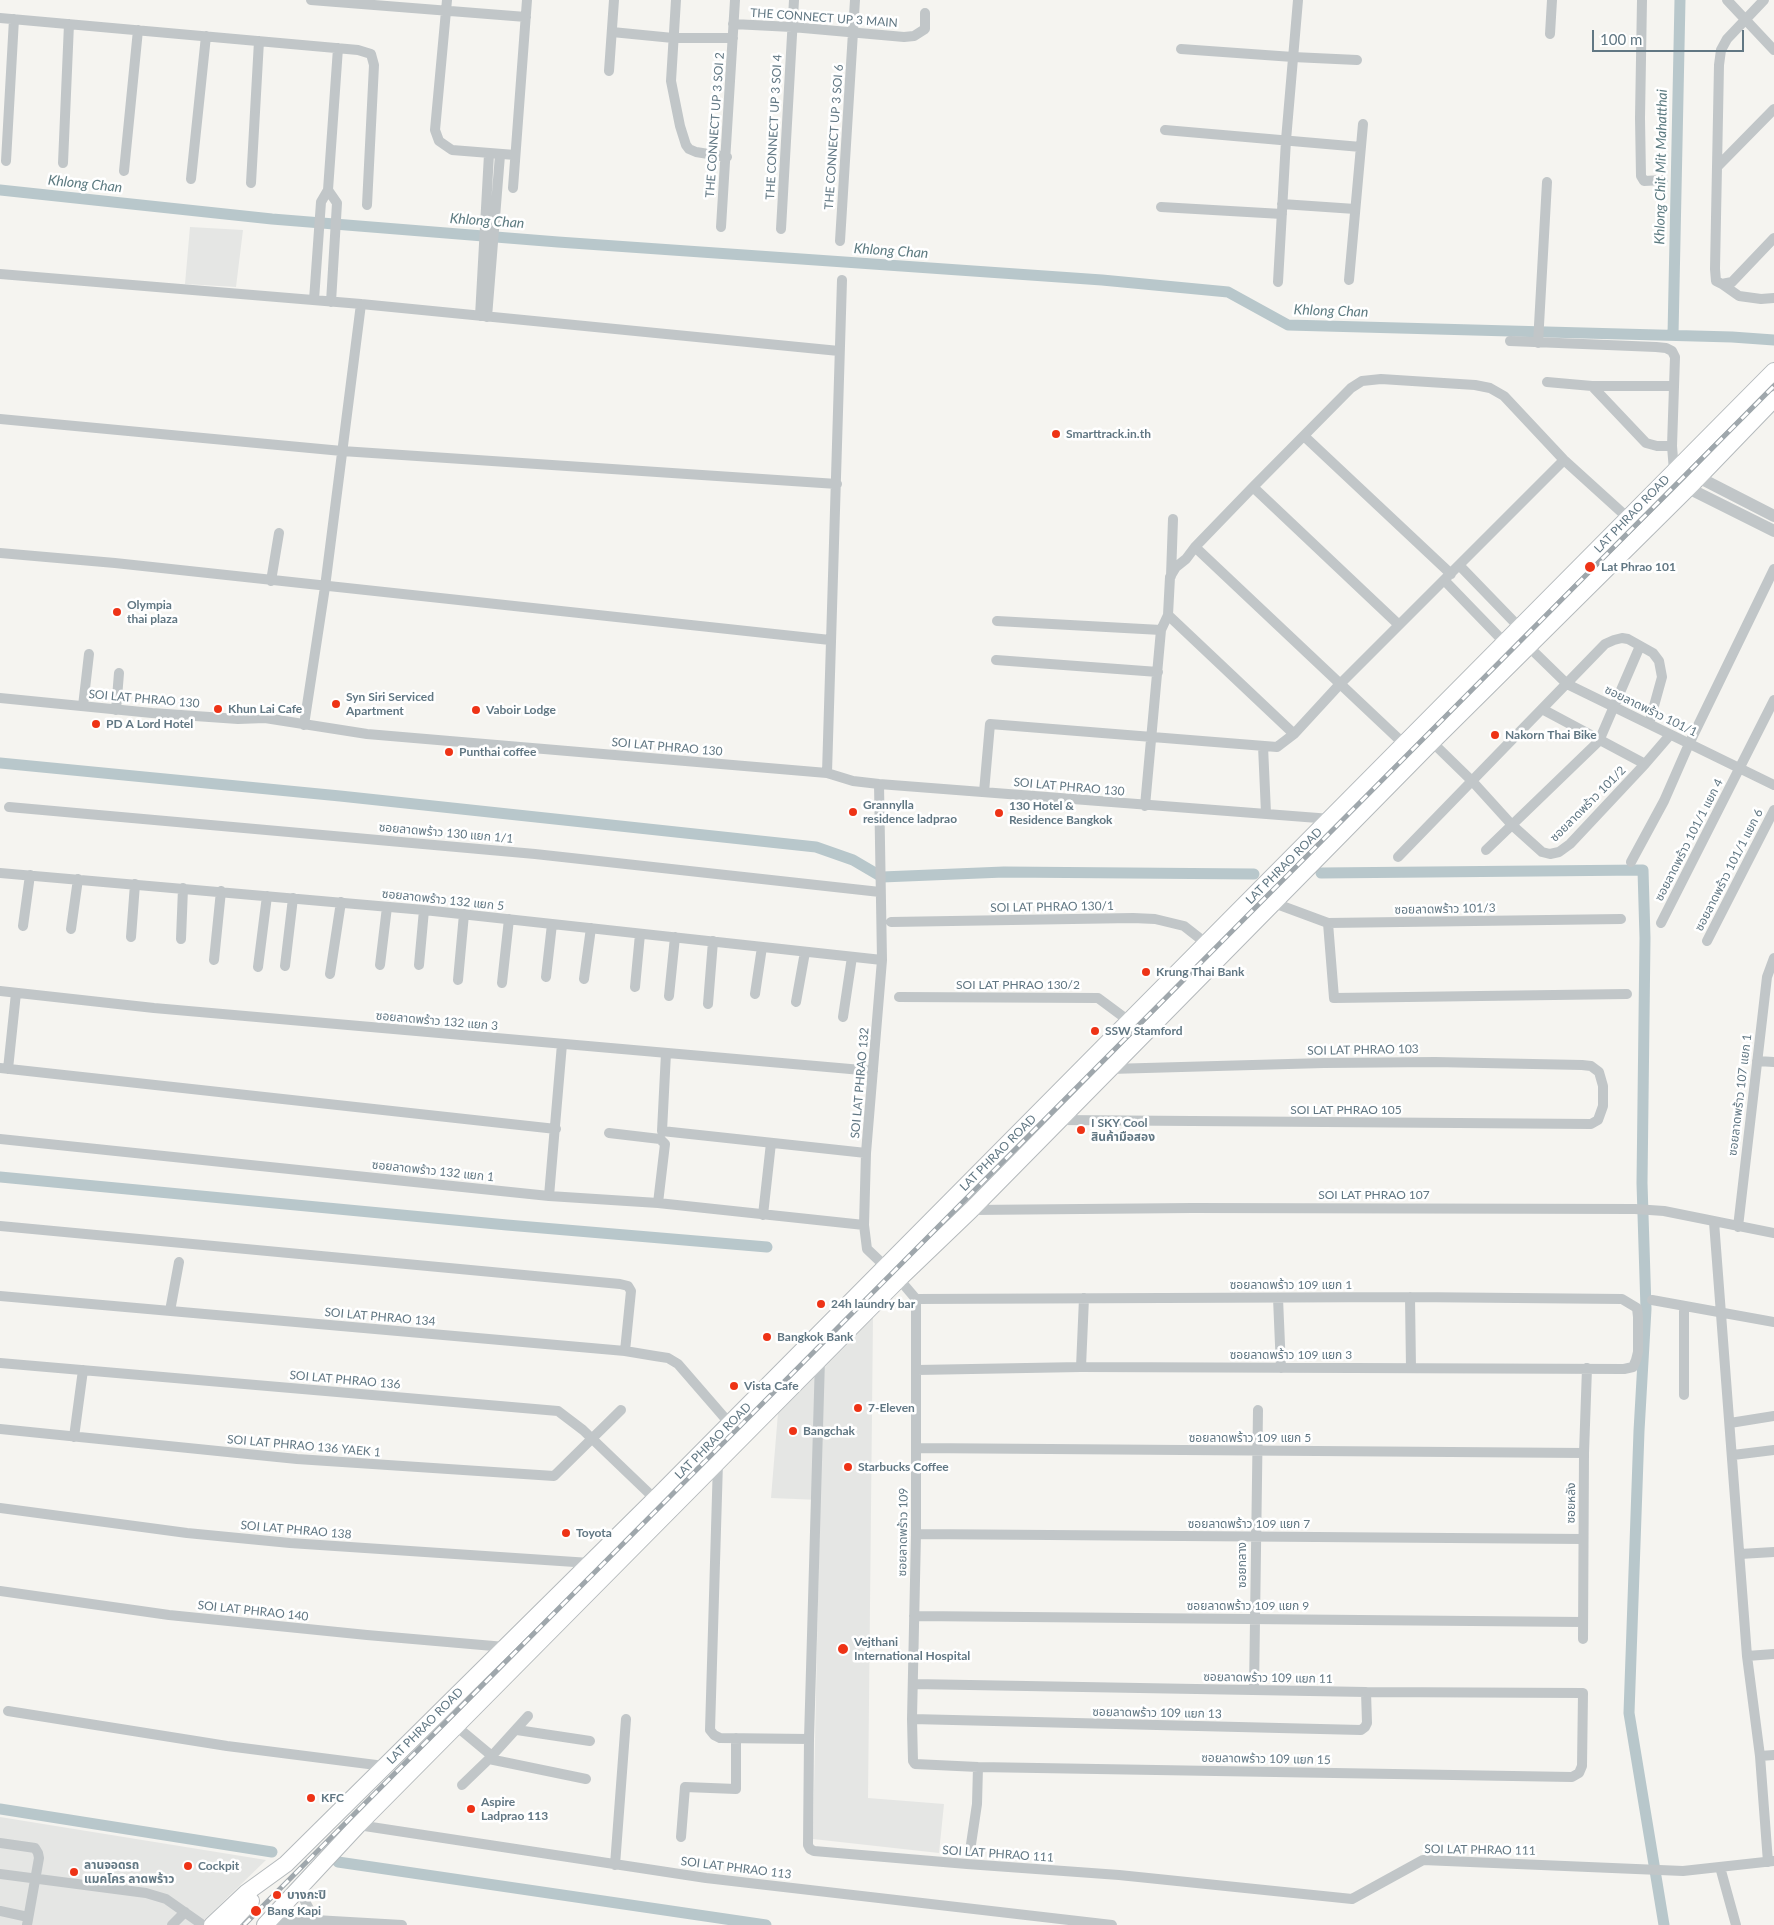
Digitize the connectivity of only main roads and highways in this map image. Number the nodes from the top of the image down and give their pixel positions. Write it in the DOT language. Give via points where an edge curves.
graph roads {
  1 [pos="1774,371"];
  2 [pos="1774,399"];
  3 [pos="1113,1038"];
  4 [pos="1127,1051"];
  5 [pos="1096,1055"];
  6 [pos="1110,1069"];
  7 [pos="344,1840"];
  8 [pos="286,1864"];
  9 [pos="268,1922"];
  10 [pos="212,1925"];
  11 [pos="229,1925"];
  12 [pos="253,1925"];
  1 -- 3 [label="main road, LAT PHRAO ROAD"];
  2 -- 4 [label="main road, LAT PHRAO ROAD"];
  3 -- 4 [label="main road"];
  3 -- 5 [label="main road, LAT PHRAO ROAD"];
  4 -- 6 [label="main road, LAT PHRAO ROAD"];
  5 -- 6 [label="main road"];
  5 -- 8 [label="main road, LAT PHRAO ROAD" via="655,1499"];
  6 -- 7 [label="main road, LAT PHRAO ROAD"];
  7 -- 9 [label="main road, LAT PHRAO ROAD"];
  7 -- 12 [label="main road"];
  8 -- 10 [label="main road, LAT PHRAO ROAD" via="246,1893"];
  8 -- 11 [label="main road"];
}
